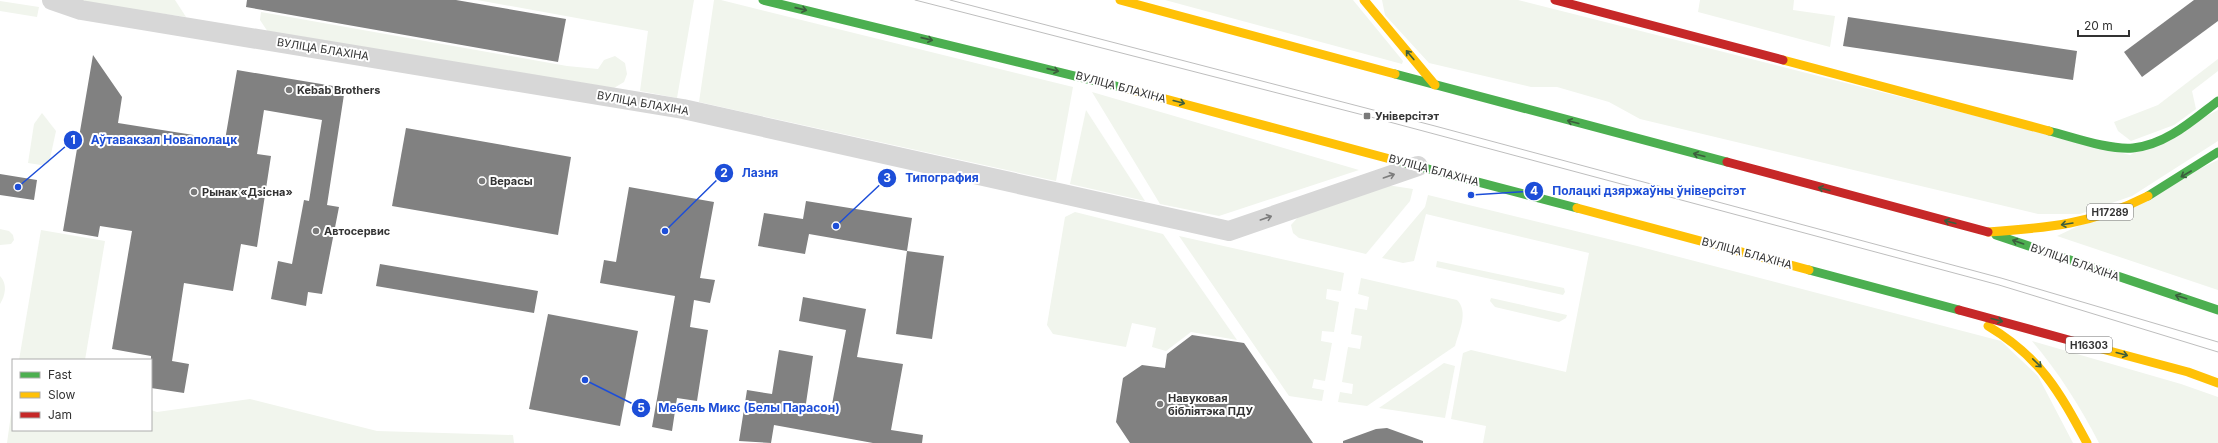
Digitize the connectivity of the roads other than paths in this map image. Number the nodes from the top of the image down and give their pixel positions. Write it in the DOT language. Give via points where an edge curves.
graph roads {
  1 [pos="52,0"];
  2 [pos="763,0"];
  3 [pos="1120,0"];
  4 [pos="1364,0"];
  5 [pos="1376,0"];
  6 [pos="1555,0"];
  7 [pos="1378,17"];
  8 [pos="1435,85"];
  9 [pos="2218,101"];
  10 [pos="2218,152"];
  11 [pos="1418,166"];
  12 [pos="1988,232"];
  13 [pos="1959,310"];
  14 [pos="2218,310"];
  15 [pos="2218,383"];
  16 [pos="2087,443"];
  1 -- 11 [label="street, ВУЛІЦА БЛАХІНА, one-way" via="81,10 683,109 1229,231"];
  2 -- 11 [label="main road, ВУЛІЦА БЛАХІНА, one-way" via="1088,78"];
  3 -- 8 [label="main road, ВУЛІЦА БЛАХІНА"];
  4 -- 7 [label="main road"];
  5 -- 7 [label="main road"];
  6 -- 9 [label="main road" via="2092,142 2132,148 2150,145 2178,130"];
  8 -- 7 [label="main road, one-way"];
  12 -- 8 [label="main road, ВУЛІЦА БЛАХІНА, one-way"];
  10 -- 12 [label="main road, Н17289, one-way" via="2136,202 2084,221 2043,228"];
  11 -- 13 [label="main road, ВУЛІЦА БЛАХІНА"];
  14 -- 12 [label="main road, ВУЛІЦА БЛАХІНА, one-way"];
  13 -- 15 [label="main road, ВУЛІЦА БЛАХІНА / Н16303, one-way" via="2188,372"];
  13 -- 16 [label="main road, one-way" via="2014,341 2045,371 2069,408"];
}
